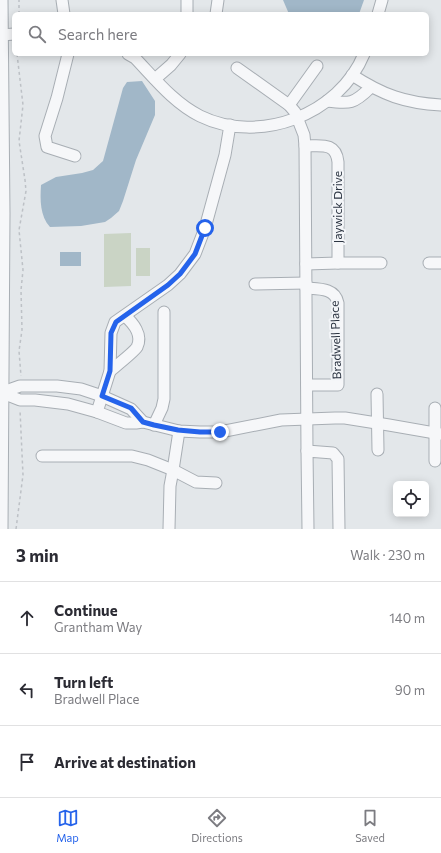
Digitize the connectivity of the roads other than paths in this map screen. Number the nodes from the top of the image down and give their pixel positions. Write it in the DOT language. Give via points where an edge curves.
graph roads {
  1 [pos="2,0"];
  2 [pos="62,0"];
  3 [pos="187,0"];
  4 [pos="218,0"];
  5 [pos="382,0"];
  6 [pos="64,12"];
  7 [pos="187,12"];
  8 [pos="216,12"];
  9 [pos="379,12"];
  10 [pos="12,34"];
  11 [pos="2,35"];
  12 [pos="68,56"];
  13 [pos="132,56"];
  14 [pos="178,56"];
  15 [pos="363,56"];
  16 [pos="317,66"];
  17 [pos="237,68"];
  18 [pos="352,75"];
  19 [pos="155,79"];
  20 [pos="371,87"];
  21 [pos="327,101"];
  22 [pos="289,105"];
  23 [pos="441,105"];
  24 [pos="297,118"];
  25 [pos="230,125"];
  26 [pos="305,146"];
  27 [pos="75,156"];
  28 [pos="338,263"];
  29 [pos="381,263"];
  30 [pos="429,263"];
  31 [pos="441,263"];
  32 [pos="306,264"];
  33 [pos="255,284"];
  34 [pos="306,286"];
  35 [pos="164,312"];
  36 [pos="125,316"];
  37 [pos="110,371"];
  38 [pos="307,385"];
  39 [pos="2,392"];
  40 [pos="377,394"];
  41 [pos="102,396"];
  42 [pos="435,408"];
  43 [pos="97,412"];
  44 [pos="307,418"];
  45 [pos="148,423"];
  46 [pos="377,423"];
  47 [pos="178,430"];
  48 [pos="438,434"];
  49 [pos="378,450"];
  50 [pos="307,452"];
  51 [pos="42,456"];
  52 [pos="435,461"];
  53 [pos="173,470"];
  54 [pos="216,482"];
  55 [pos="2,529"];
  56 [pos="169,529"];
  57 [pos="308,529"];
  58 [pos="339,529"];
  1 -- 11 [label="street"];
  2 -- 6 [label="street"];
  3 -- 7 [label="street"];
  4 -- 8 [label="street"];
  5 -- 9 [label="street"];
  10 -- 11 [label="street"];
  11 -- 39 [label="street"];
  12 -- 27 [label="street" via="45,136 46,147"];
  13 -- 19 [label="street"];
  14 -- 19 [label="street"];
  15 -- 18 [label="street"];
  16 -- 22 [label="street"];
  17 -- 22 [label="street"];
  18 -- 20 [label="street"];
  18 -- 21 [label="street"];
  19 -- 25 [label="street" via="175,100 187,108 201,116"];
  20 -- 21 [label="street" via="354,102"];
  20 -- 23 [label="street" via="412,102"];
  21 -- 24 [label="street"];
  22 -- 24 [label="street"];
  24 -- 25 [label="street" via="260,127"];
  24 -- 26 [label="street" via="304,135"];
  25 -- 36 [label="street" via="225,155 201,242 195,254 168,285"];
  26 -- 28 [label="street, Jaywick Drive" via="329,147 337,156"];
  26 -- 32 [label="street"];
  28 -- 29 [label="street"];
  28 -- 32 [label="street"];
  30 -- 31 [label="street"];
  32 -- 34 [label="street"];
  33 -- 34 [label="street"];
  34 -- 38 [label="street"];
  34 -- 38 [label="street, Bradwell Place" via="332,292 338,303 338,385"];
  35 -- 45 [label="street" via="164,399 162,408"];
  36 -- 37 [label="street" via="116,322 111,333"];
  36 -- 37 [label="street" via="132,322 139,337 137,348"];
  37 -- 41 [label="street"];
  38 -- 44 [label="street"];
  39 -- 41 [label="street" via="20,386 70,387"];
  39 -- 43 [label="street" via="20,400 52,401"];
  39 -- 55 [label="street"];
  40 -- 46 [label="street"];
  41 -- 43 [label="street"];
  41 -- 45 [label="street" via="131,408"];
  42 -- 48 [label="street"];
  43 -- 45 [label="street" via="126,423"];
  44 -- 46 [label="street" via="345,418"];
  44 -- 47 [label="street" via="275,421 220,432"];
  44 -- 50 [label="street"];
  45 -- 47 [label="street"];
  46 -- 48 [label="street"];
  46 -- 49 [label="street"];
  47 -- 53 [label="street"];
  48 -- 52 [label="street"];
  50 -- 57 [label="street"];
  50 -- 58 [label="street" via="330,452 338,459"];
  51 -- 53 [label="street" via="132,456"];
  53 -- 54 [label="street" via="196,482"];
  53 -- 56 [label="street"];
}
